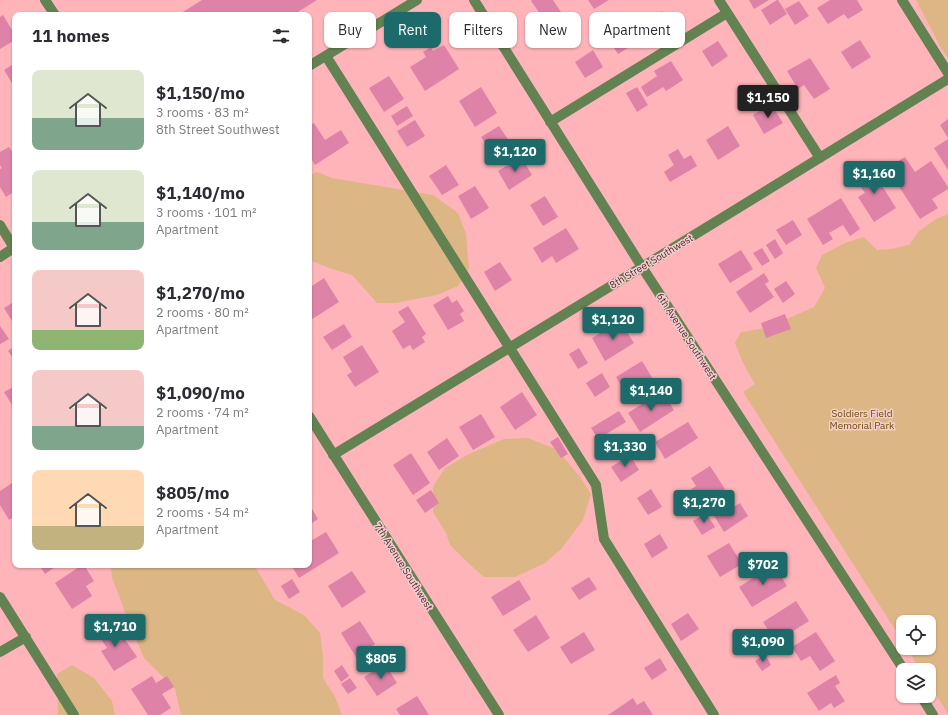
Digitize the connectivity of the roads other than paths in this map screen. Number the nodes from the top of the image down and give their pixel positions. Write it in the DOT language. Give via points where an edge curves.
graph roads {
  1 [pos="45,0"];
  2 [pos="417,0"];
  3 [pos="474,0"];
  4 [pos="719,0"];
  5 [pos="902,0"];
  6 [pos="53,12"];
  7 [pos="727,12"];
  8 [pos="326,56"];
  9 [pos="312,64"];
  10 [pos="948,73"];
  11 [pos="948,79"];
  12 [pos="550,122"];
  13 [pos="820,158"];
  14 [pos="0,225"];
  15 [pos="12,245"];
  16 [pos="12,249"];
  17 [pos="0,257"];
  18 [pos="642,267"];
  19 [pos="510,348"];
  20 [pos="312,421"];
  21 [pos="333,455"];
  22 [pos="0,597"];
  23 [pos="26,637"];
  24 [pos="0,652"];
  25 [pos="899,663"];
  26 [pos="925,703"];
  27 [pos="74,715"];
  28 [pos="499,715"];
  29 [pos="714,715"];
  30 [pos="933,715"];
  1 -- 6 [label="street"];
  2 -- 8 [label="street"];
  3 -- 12 [label="street, 6th Avenue Southwest"];
  4 -- 7 [label="street"];
  5 -- 10 [label="street"];
  7 -- 12 [label="street"];
  7 -- 13 [label="street"];
  8 -- 9 [label="street"];
  8 -- 19 [label="street"];
  11 -- 13 [label="street, 8th Street Southwest"];
  12 -- 18 [label="street, 6th Avenue Southwest"];
  13 -- 18 [label="street, 8th Street Southwest"];
  14 -- 15 [label="street"];
  16 -- 17 [label="street"];
  18 -- 19 [label="street, 8th Street Southwest"];
  18 -- 25 [label="street, 6th Avenue Southwest"];
  19 -- 21 [label="street, 8th Street Southwest"];
  19 -- 29 [label="street" via="596,485 604,539"];
  20 -- 21 [label="street, 7th Avenue Southwest"];
  21 -- 28 [label="street, 7th Avenue Southwest"];
  22 -- 23 [label="street"];
  23 -- 24 [label="street"];
  23 -- 27 [label="street"];
  26 -- 30 [label="street"];
}
